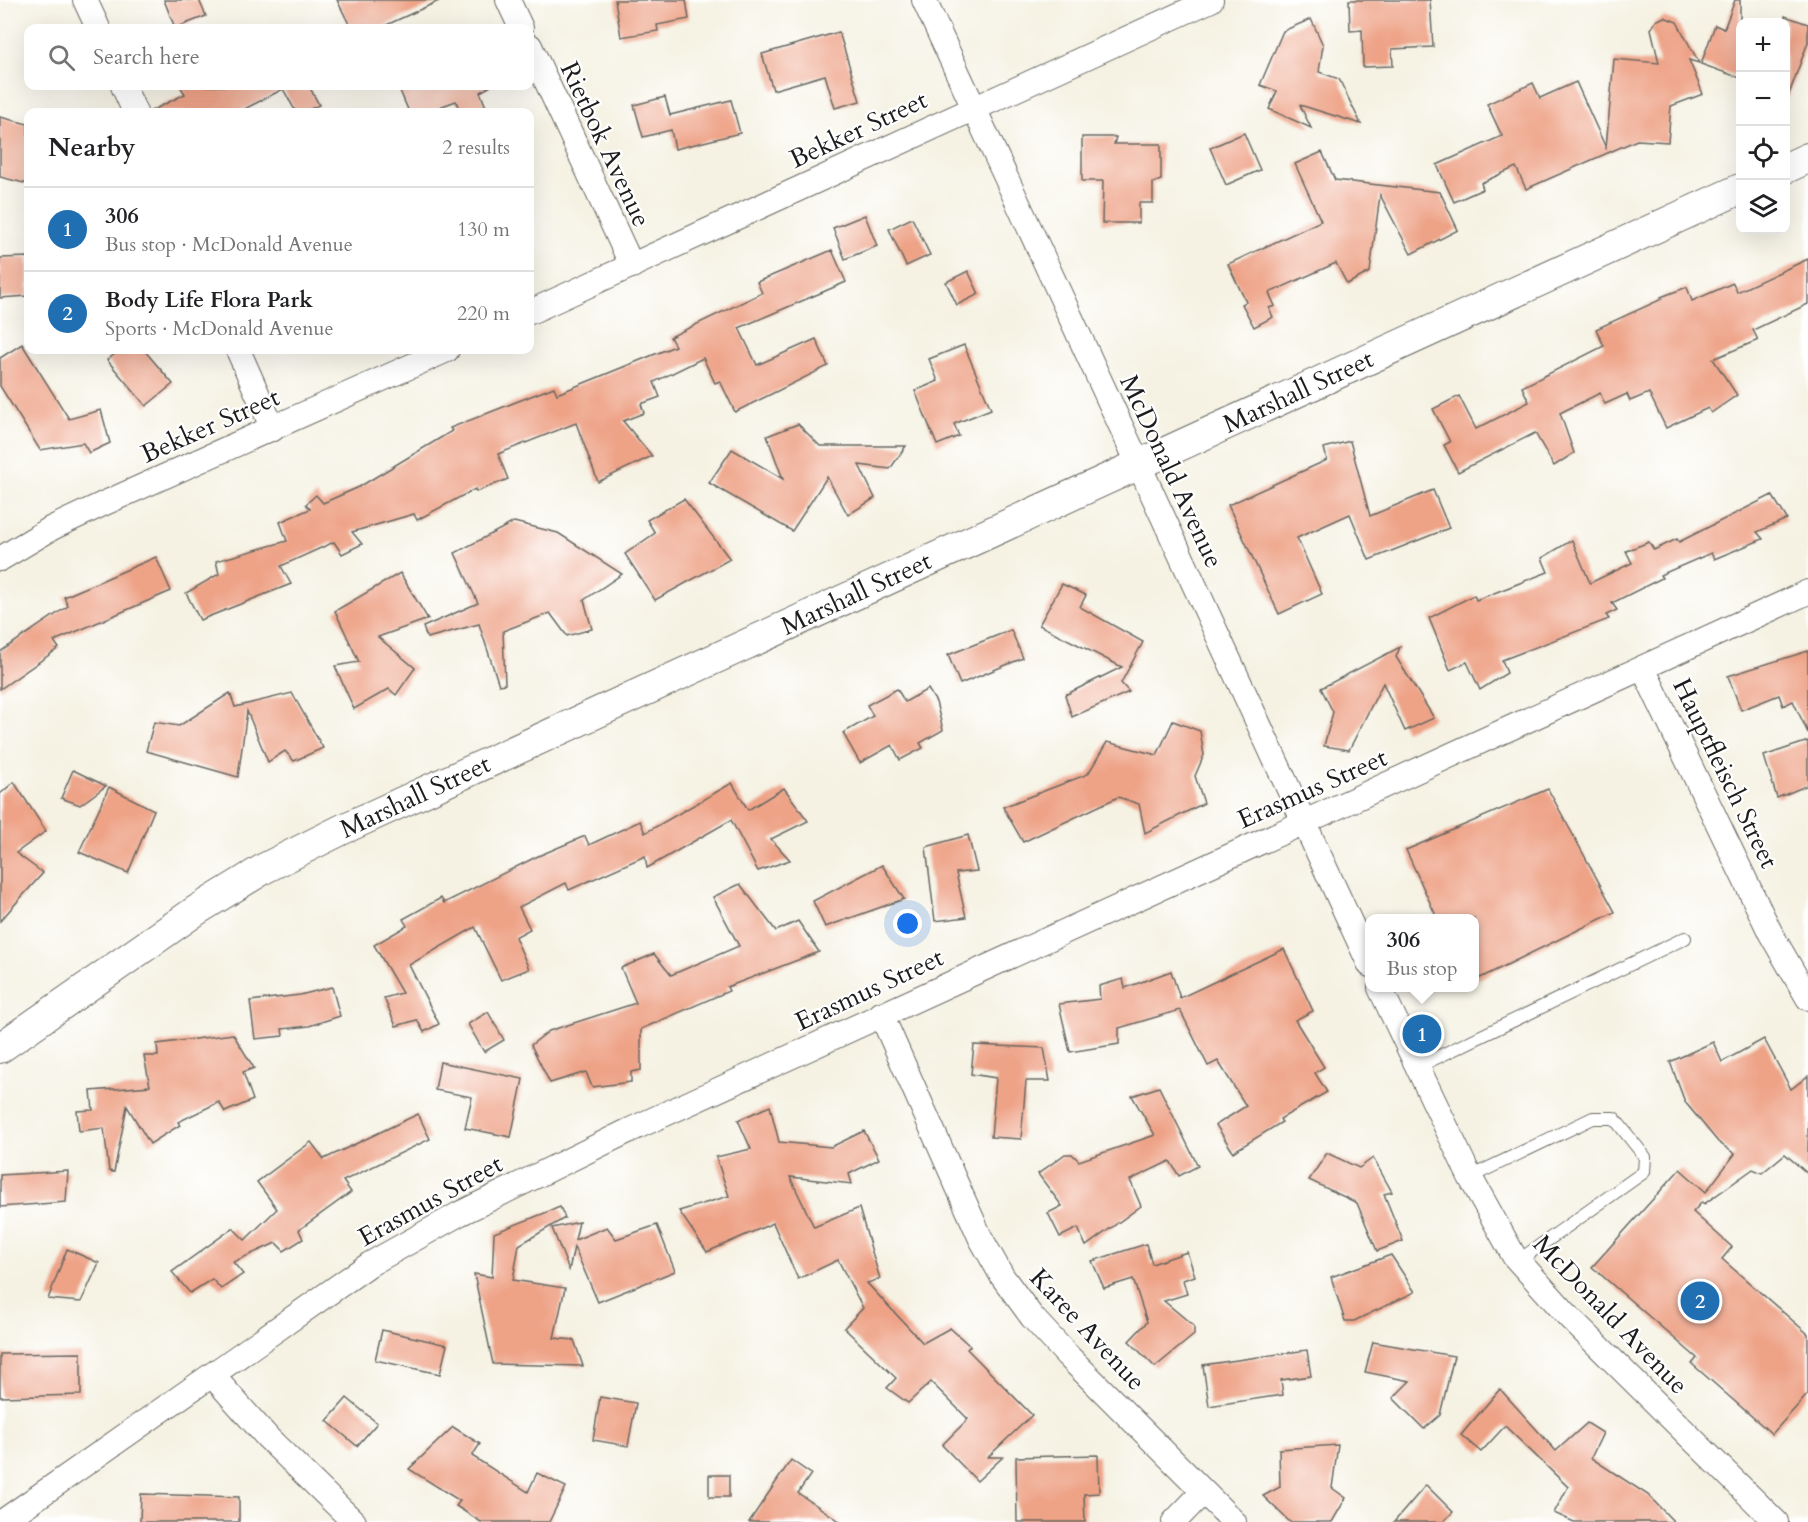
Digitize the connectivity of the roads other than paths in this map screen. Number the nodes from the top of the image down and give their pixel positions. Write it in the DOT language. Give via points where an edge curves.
graph roads {
  1 [pos="86,0"];
  2 [pos="508,0"];
  3 [pos="924,0"];
  4 [pos="1211,0"];
  5 [pos="96,24"];
  6 [pos="519,24"];
  7 [pos="534,55"];
  8 [pos="125,90"];
  9 [pos="973,107"];
  10 [pos="133,108"];
  11 [pos="1808,158"];
  12 [pos="1790,166"];
  13 [pos="1736,191"];
  14 [pos="632,266"];
  15 [pos="534,310"];
  16 [pos="240,354"];
  17 [pos="438,354"];
  18 [pos="273,429"];
  19 [pos="1137,465"];
  20 [pos="0,559"];
  21 [pos="1808,592"];
  22 [pos="1643,668"];
  23 [pos="1303,823"];
  24 [pos="1685,938"];
  25 [pos="1365,954"];
  26 [pos="1382,992"];
  27 [pos="1808,998"];
  28 [pos="881,1014"];
  29 [pos="0,1048"];
  30 [pos="1417,1067"];
  31 [pos="1470,1177"];
  32 [pos="1518,1261"];
  33 [pos="212,1375"];
  34 [pos="1203,1492"];
  35 [pos="2,1522"];
  36 [pos="354,1522"];
  37 [pos="1174,1522"];
  38 [pos="1234,1522"];
  39 [pos="1776,1522"];
  1 -- 5 [label="street"];
  2 -- 6 [label="street"];
  3 -- 9 [label="street, McDonald Avenue"];
  4 -- 9 [label="street, Bekker Street"];
  7 -- 14 [label="street, Rietbok Avenue"];
  8 -- 10 [label="street"];
  9 -- 14 [label="street, Bekker Street"];
  9 -- 19 [label="street, McDonald Avenue"];
  11 -- 12 [label="street"];
  13 -- 19 [label="street, Marshall Street"];
  14 -- 15 [label="street, Bekker Street"];
  16 -- 18 [label="street"];
  17 -- 18 [label="street, Bekker Street"];
  18 -- 20 [label="street, Bekker Street" via="52,528"];
  19 -- 23 [label="street, McDonald Avenue"];
  19 -- 29 [label="street, Marshall Street" via="265,868 188,916"];
  21 -- 22 [label="street, Erasmus Street"];
  22 -- 23 [label="street, Erasmus Street"];
  22 -- 27 [label="street, Hauptfleisch Street" via="1771,934"];
  23 -- 25 [label="street, McDonald Avenue"];
  23 -- 28 [label="street, Erasmus Street"];
  24 -- 30 [label="lane"];
  26 -- 30 [label="street, McDonald Avenue"];
  28 -- 33 [label="street, Erasmus Street" via="459,1214 370,1264"];
  28 -- 34 [label="street, Karee Avenue" via="980,1237 1002,1276 1053,1340"];
  30 -- 31 [label="street, McDonald Avenue"];
  31 -- 32 [label="street, McDonald Avenue"];
  31 -- 32 [label="lane" via="1603,1116 1614,1118 1645,1157 1644,1172"];
  32 -- 39 [label="street, McDonald Avenue"];
  33 -- 35 [label="street, Erasmus Street"];
  33 -- 36 [label="street" via="268,1438"];
  34 -- 37 [label="street"];
  34 -- 38 [label="street, Karee Avenue"];
}
